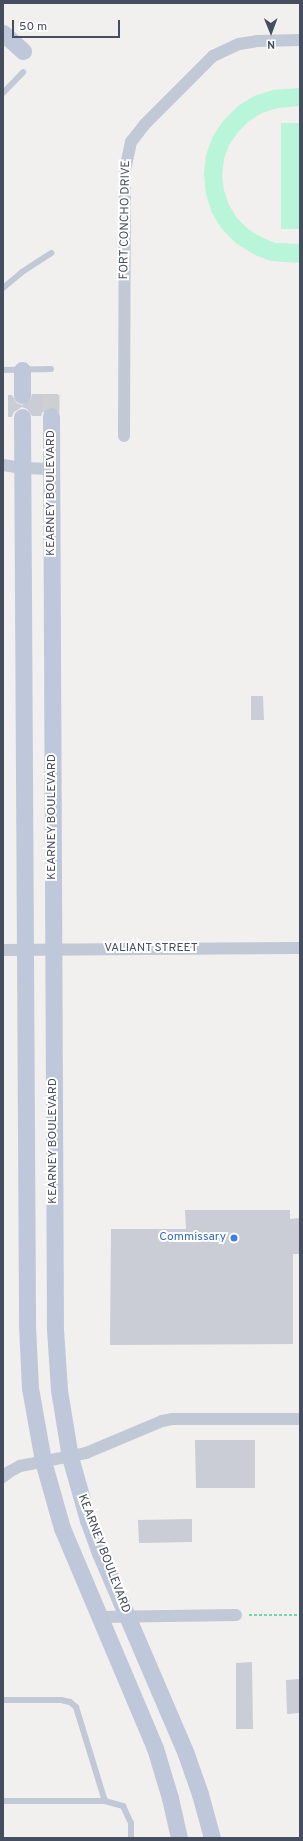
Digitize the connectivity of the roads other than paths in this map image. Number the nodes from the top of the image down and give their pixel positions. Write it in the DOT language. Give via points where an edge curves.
graph roads {
  1 [pos="3,33"];
  2 [pos="300,40"];
  3 [pos="23,51"];
  4 [pos="23,72"];
  5 [pos="3,93"];
  6 [pos="51,254"];
  7 [pos="3,288"];
  8 [pos="51,369"];
  9 [pos="3,370"];
  10 [pos="22,370"];
  11 [pos="22,394"];
  12 [pos="22,416"];
  13 [pos="51,416"];
  14 [pos="124,436"];
  15 [pos="3,465"];
  16 [pos="22,468"];
  17 [pos="52,469"];
  18 [pos="300,948"];
  19 [pos="3,950"];
  20 [pos="25,950"];
  21 [pos="54,950"];
  22 [pos="300,1419"];
  23 [pos="70,1457"];
  24 [pos="43,1461"];
  25 [pos="3,1477"];
  26 [pos="127,1616"];
  27 [pos="236,1616"];
  28 [pos="99,1617"];
  29 [pos="3,1700"];
  30 [pos="3,1801"];
  31 [pos="105,1801"];
  32 [pos="132,1838"];
  33 [pos="179,1838"];
  34 [pos="212,1838"];
  1 -- 3 [label="street"];
  2 -- 14 [label="street, FORT CONCHO DRIVE" via="239,44 213,56 145,124 132,142 125,170"];
  4 -- 5 [label="lane"];
  6 -- 7 [label="lane" via="22,272"];
  8 -- 10 [label="lane"];
  9 -- 10 [label="lane"];
  10 -- 11 [label="street"];
  12 -- 16 [label="street"];
  13 -- 17 [label="street, KEARNEY BOULEVARD"];
  15 -- 16 [label="street"];
  16 -- 17 [label="street"];
  16 -- 20 [label="street"];
  17 -- 21 [label="street, KEARNEY BOULEVARD"];
  18 -- 21 [label="street, VALIANT STREET"];
  19 -- 20 [label="street, VALIANT STREET"];
  20 -- 21 [label="street, VALIANT STREET"];
  20 -- 24 [label="street" via="28,1353 30,1388"];
  21 -- 23 [label="street, KEARNEY BOULEVARD" via="55,1336 58,1390"];
  22 -- 23 [label="street" via="172,1419 150,1424 102,1446"];
  23 -- 24 [label="street"];
  23 -- 26 [label="street, KEARNEY BOULEVARD" via="100,1553"];
  24 -- 25 [label="street" via="20,1466"];
  24 -- 28 [label="street" via="62,1528"];
  26 -- 27 [label="street"];
  26 -- 28 [label="street"];
  26 -- 34 [label="street, KEARNEY BOULEVARD" via="186,1754"];
  28 -- 33 [label="street" via="155,1748"];
  29 -- 31 [label="lane" via="62,1700 76,1707"];
  30 -- 31 [label="lane"];
  31 -- 32 [label="lane" via="123,1806 131,1823"];
}
